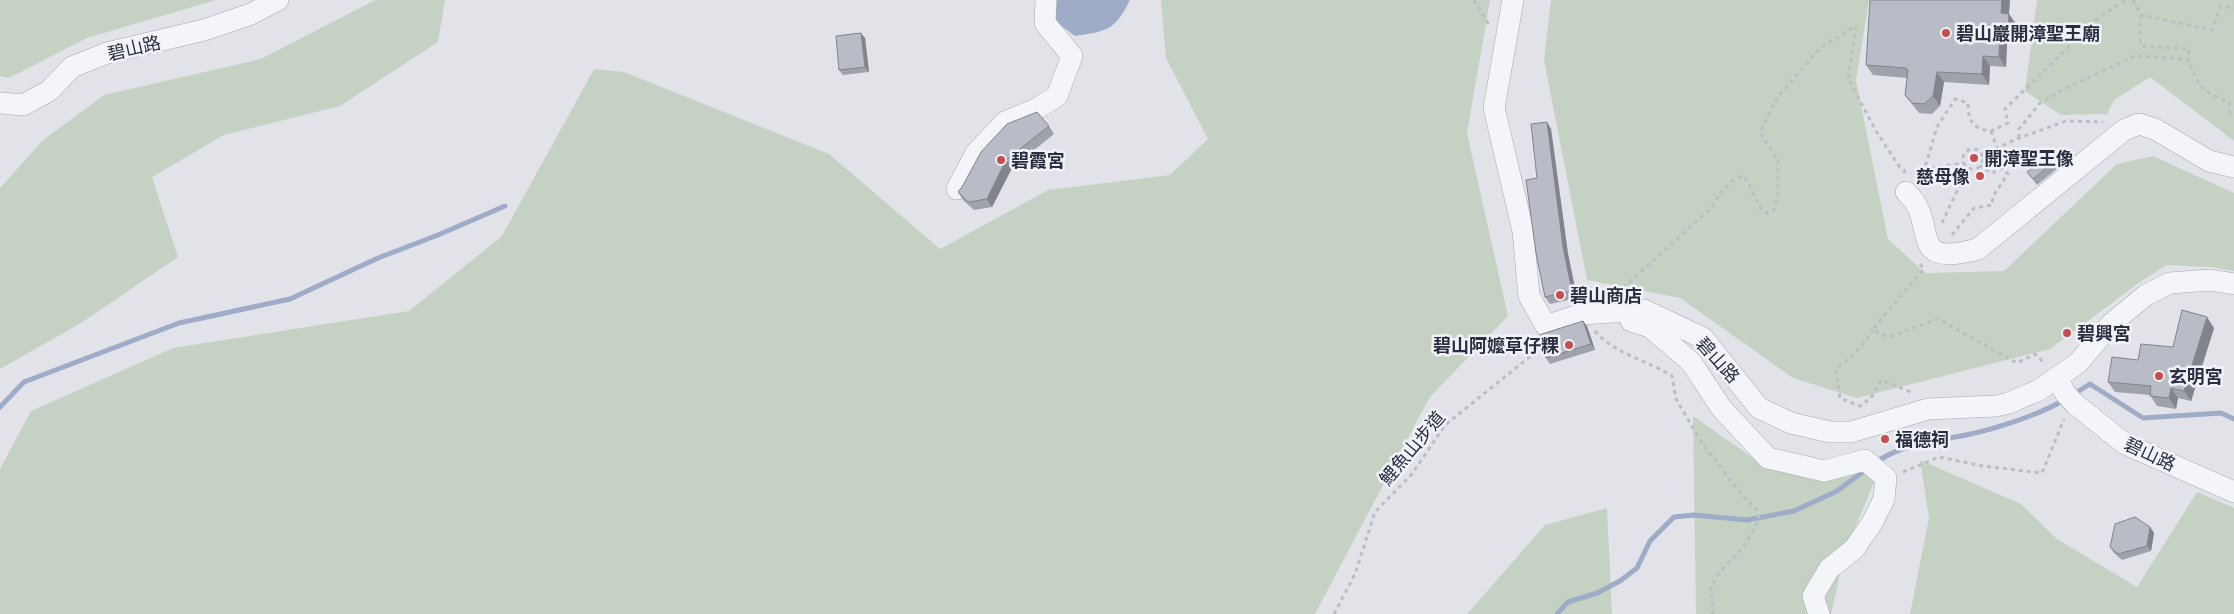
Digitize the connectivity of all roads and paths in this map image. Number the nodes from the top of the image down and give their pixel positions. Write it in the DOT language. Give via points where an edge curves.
graph roads {
  1 [pos="278,0"];
  2 [pos="1046,0"];
  3 [pos="1513,0"];
  4 [pos="2126,0"];
  5 [pos="2133,0"];
  6 [pos="2234,8"];
  7 [pos="2141,15"];
  8 [pos="2188,59"];
  9 [pos="0,103"];
  10 [pos="2234,115"];
  11 [pos="2105,122"];
  12 [pos="1991,131"];
  13 [pos="2019,138"];
  14 [pos="1965,163"];
  15 [pos="1980,166"];
  16 [pos="2234,167"];
  17 [pos="1972,168"];
  18 [pos="1923,169"];
  19 [pos="1904,170"];
  20 [pos="957,189"];
  21 [pos="1913,191"];
  22 [pos="1938,238"];
  23 [pos="2234,284"];
  24 [pos="1595,313"];
  25 [pos="1546,326"];
  26 [pos="1874,329"];
  27 [pos="2058,378"];
  28 [pos="1921,397"];
  29 [pos="2075,404"];
  30 [pos="1876,470"];
  31 [pos="2234,492"];
  32 [pos="1334,614"];
  33 [pos="1713,614"];
  34 [pos="1819,614"];
  1 -- 9 [label="street, 碧山路" via="251,14 204,30 107,53 72,67 49,91 23,105"];
  2 -- 20 [label="street" via="1045,23 1072,56 1057,96 1005,122 976,153"];
  3 -- 25 [label="street" via="1494,108 1523,231 1529,296"];
  4 -- 12 [label="path" via="2098,18 2005,109 2008,123"];
  5 -- 7 [label="path"];
  6 -- 7 [label="path" via="2222,6 2212,30"];
  7 -- 8 [label="path" via="2138,37 2142,46 2188,49"];
  8 -- 10 [label="path" via="2196,80 2210,95 2229,102 2230,113"];
  8 -- 13 [label="path" via="2135,56 2066,88 2040,103 2019,129"];
  11 -- 13 [label="path" via="2066,121"];
  12 -- 13 [label="path" via="1997,148"];
  12 -- 18 [label="path" via="1974,127 1968,118 1968,103 1955,99 1937,127"];
  14 -- 15 [label="path" via="1965,154 1974,149 1982,155"];
  14 -- 17 [label="path"];
  14 -- 18 [label="path"];
  15 -- 17 [label="path"];
  15 -- 22 [label="path" via="1992,173 2002,168 2008,174 1993,196 1992,204 1974,208"];
  16 -- 22 [label="street" via="2209,161 2155,129 2140,124 2124,130 1978,250 1942,255 1933,251"];
  17 -- 22 [label="path" via="1956,194"];
  18 -- 21 [label="path"];
  19 -- 24 [label="path" via="1876,131 1848,78 1856,26 1820,48 1777,98 1760,132 1778,162 1778,196 1774,210 1767,212 1761,209 1744,178 1738,177 1723,189 1710,208"];
  21 -- 22 [label="street" via="1916,202"];
  22 -- 26 [label="path" via="1910,251 1924,269"];
  23 -- 27 [label="street, 碧山路" via="2210,280 2170,283 2146,295 2112,323 2078,364"];
  24 -- 25 [label="street, 碧山路"];
  24 -- 27 [label="street, 碧山路" via="1644,310 1703,338 1759,408 1791,423 1830,432 1852,432 1928,409 2009,404"];
  24 -- 30 [label="street" via="1650,327 1691,362 1722,409 1768,458 1824,471"];
  24 -- 33 [label="path" via="1604,342 1672,376 1676,399 1700,440 1757,510 1759,520 1745,546 1718,574 1711,588"];
  25 -- 32 [label="path, 鯉魚山步道" via="1537,351 1445,425 1412,474 1374,512 1355,574"];
  26 -- 27 [label="path" via="1881,335 1892,336 1938,319 2017,363 2035,354"];
  26 -- 28 [label="path" via="1863,346 1836,368 1840,398 1860,406 1871,398 1881,380"];
  27 -- 29 [label="street, 碧山路"];
  29 -- 30 [label="path" via="2060,426 2042,472 1983,466 1939,457"];
  29 -- 31 [label="street, 碧山路" via="2125,444"];
  30 -- 34 [label="street" via="1884,498 1854,549 1829,569 1813,596"];
}
